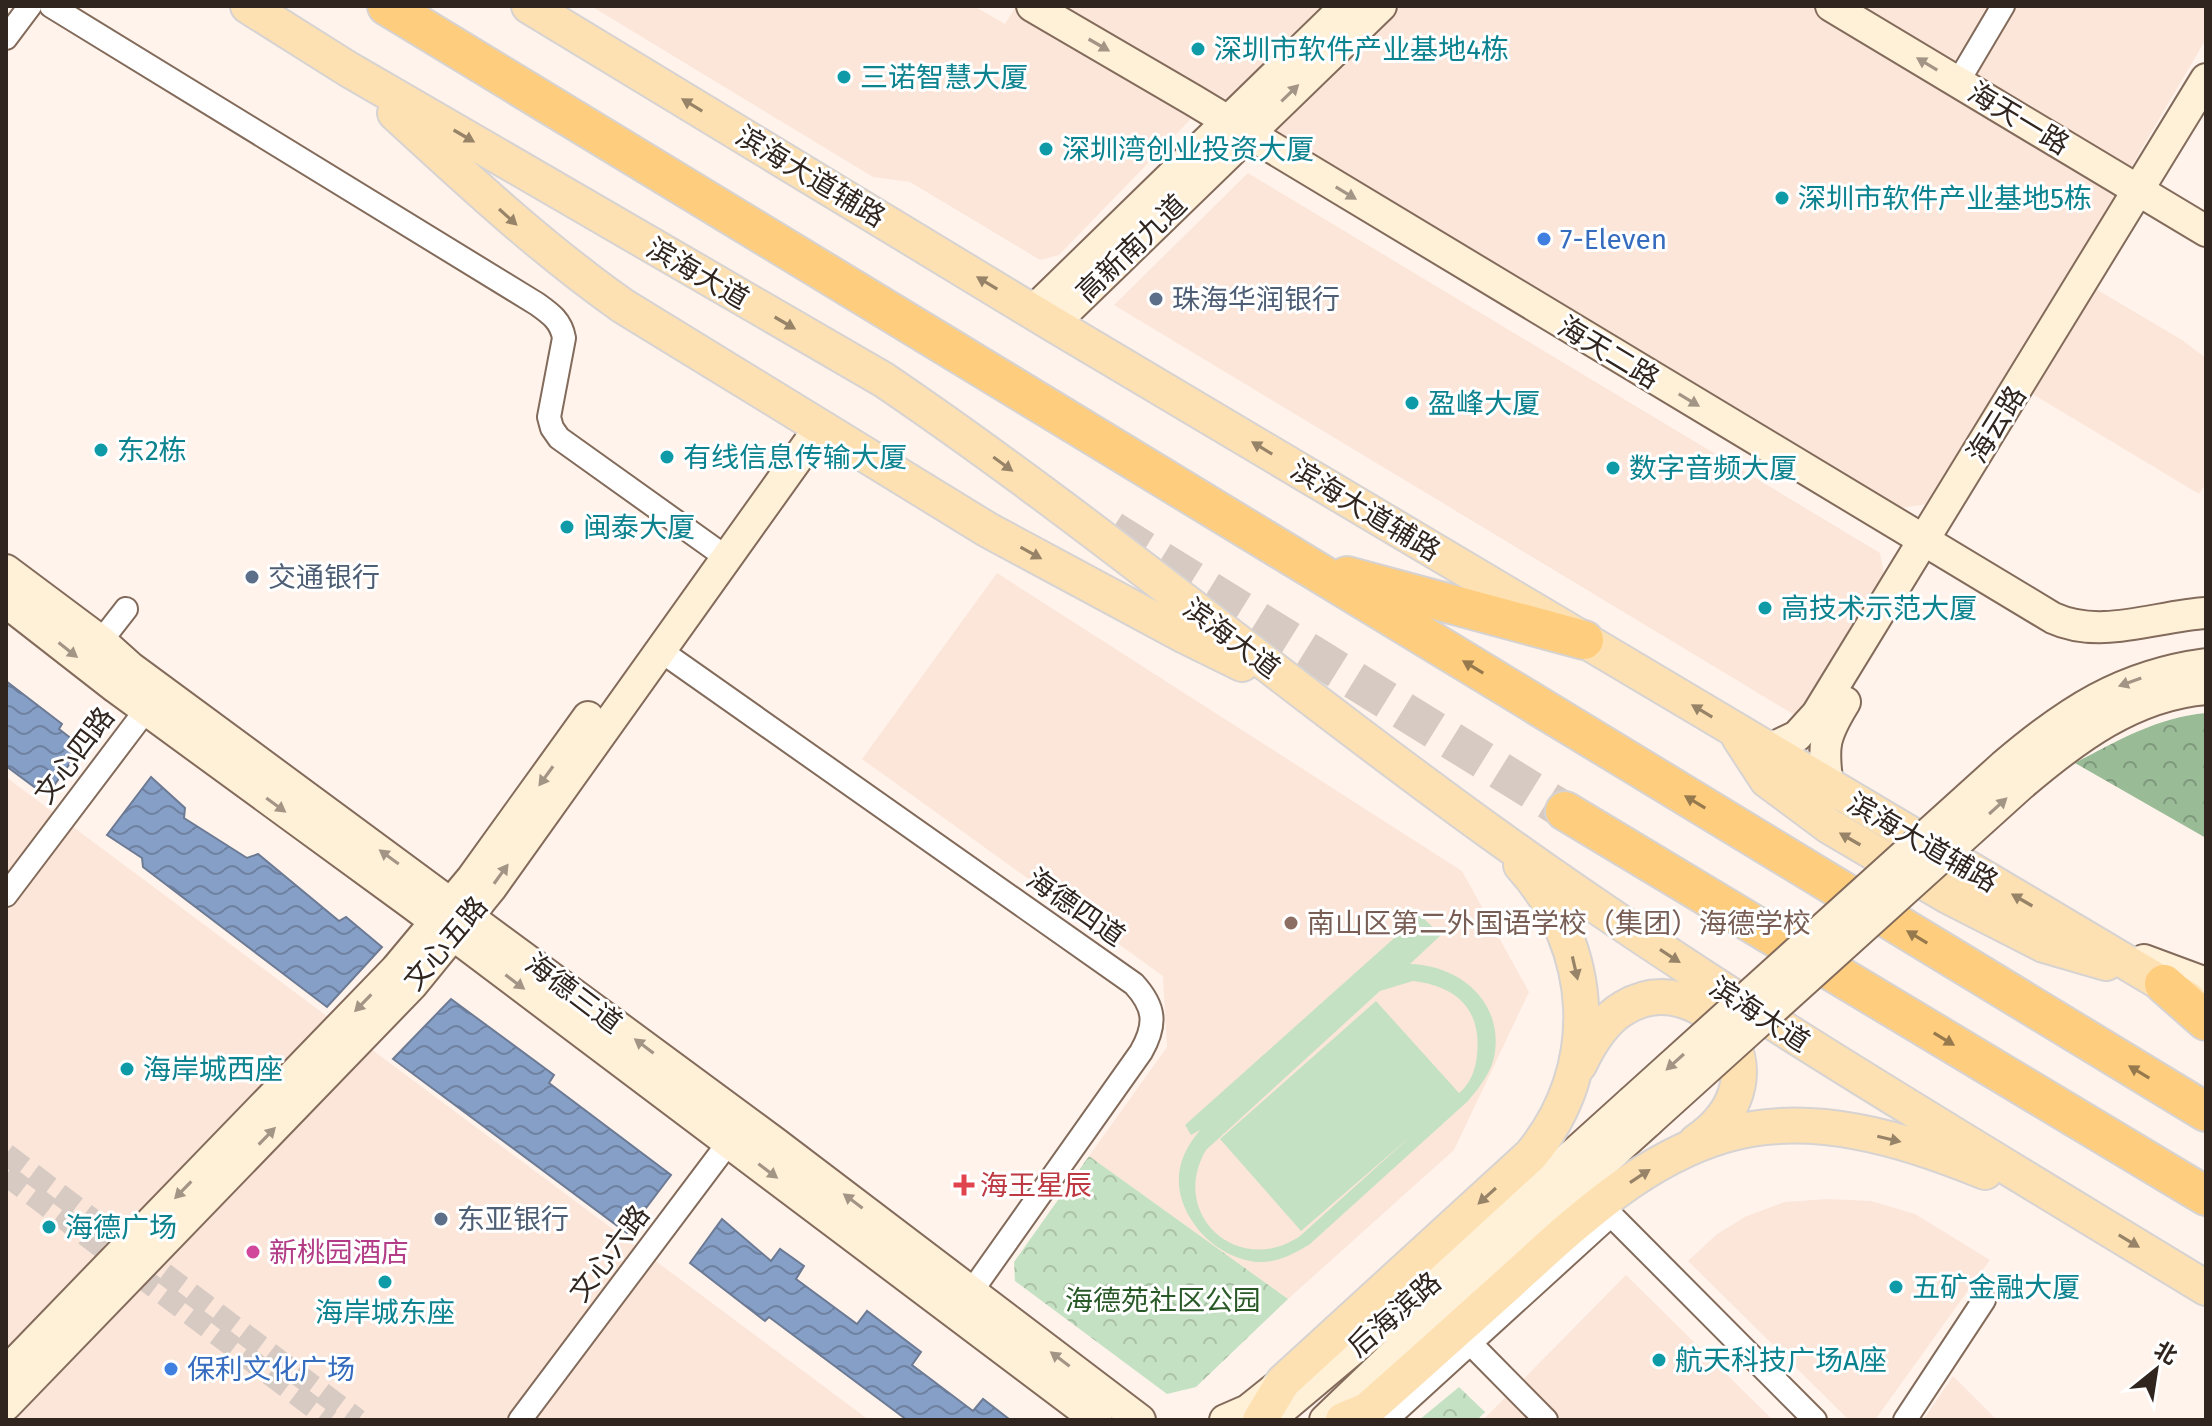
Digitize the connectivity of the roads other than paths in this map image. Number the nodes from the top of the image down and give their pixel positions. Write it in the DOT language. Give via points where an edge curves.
graph roads {
  1 [pos="30,6"];
  2 [pos="51,6"];
  3 [pos="248,6"];
  4 [pos="387,6"];
  5 [pos="529,6"];
  6 [pos="1032,6"];
  7 [pos="1346,6"];
  8 [pos="1381,6"];
  9 [pos="1831,6"];
  10 [pos="2003,6"];
  11 [pos="6,38"];
  12 [pos="348,69"];
  13 [pos="2206,79"];
  14 [pos="1958,82"];
  15 [pos="2206,113"];
  16 [pos="1237,127"];
  17 [pos="2146,194"];
  18 [pos="2206,231"];
  19 [pos="1043,317"];
  20 [pos="812,422"];
  21 [pos="1931,546"];
  22 [pos="719,552"];
  23 [pos="1305,565"];
  24 [pos="6,570"];
  25 [pos="6,602"];
  26 [pos="126,609"];
  27 [pos="2206,613"];
  28 [pos="1584,640"];
  29 [pos="101,641"];
  30 [pos="661,651"];
  31 [pos="2206,664"];
  32 [pos="2206,689"];
  33 [pos="1307,695"];
  34 [pos="153,700"];
  35 [pos="1736,731"];
  36 [pos="1768,750"];
  37 [pos="1828,786"];
  38 [pos="1565,811"];
  39 [pos="1491,832"];
  40 [pos="6,895"];
  41 [pos="452,919"];
  42 [pos="2089,939"];
  43 [pos="2156,980"];
  44 [pos="2206,983"];
  45 [pos="2206,1009"];
  46 [pos="2206,1021"];
  47 [pos="1573,1075"];
  48 [pos="1640,1111"];
  49 [pos="2206,1112"];
  50 [pos="736,1132"];
  51 [pos="1683,1152"];
  52 [pos="2206,1196"];
  53 [pos="2079,1210"];
  54 [pos="1525,1215"];
  55 [pos="2206,1288"];
  56 [pos="1984,1300"];
  57 [pos="964,1302"];
  58 [pos="1470,1343"];
  59 [pos="6,1372"];
  60 [pos="1283,1382"];
  61 [pos="6,1405"];
  62 [pos="1109,1416"];
  63 [pos="520,1420"];
  64 [pos="1157,1420"];
  65 [pos="1225,1420"];
  66 [pos="1260,1420"];
  67 [pos="1269,1420"];
  68 [pos="1325,1420"];
  69 [pos="1343,1420"];
  70 [pos="1386,1420"];
  71 [pos="1546,1420"];
  72 [pos="1815,1420"];
  73 [pos="1905,1420"];
  1 -- 11 [label="street"];
  2 -- 22 [label="street" via="556,318 564,338 549,417 559,438"];
  3 -- 12 [label="main road, 滨海大道"];
  4 -- 23 [label="highway"];
  19 -- 5 [label="main road, 滨海大道辅路, one-way"];
  6 -- 16 [label="street, 海天二路, one-way"];
  7 -- 16 [label="street, 高新南九道"];
  16 -- 8 [label="street, 高新南九道, one-way"];
  14 -- 9 [label="street, 海天一路, one-way"];
  10 -- 14 [label="street"];
  12 -- 20 [label="main road, one-way" via="567,266"];
  12 -- 33 [label="main road, 滨海大道, one-way" via="884,380 1061,506"];
  13 -- 17 [label="street, 海云路"];
  14 -- 17 [label="street, 海天一路"];
  15 -- 17 [label="street, 海云路"];
  16 -- 19 [label="street, 高新南九道"];
  16 -- 21 [label="street, 海天二路, one-way"];
  17 -- 18 [label="street, 海天一路"];
  17 -- 21 [label="street, 海云路"];
  28 -- 19 [label="main road, 滨海大道辅路, one-way"];
  20 -- 22 [label="street, 文心五路"];
  20 -- 33 [label="main road, one-way" via="988,530"];
  21 -- 27 [label="street, 海天二路" via="2053,618 2077,626"];
  21 -- 36 [label="street, 海云路" via="1817,714 1797,736"];
  21 -- 37 [label="street, 海云路" via="1828,731"];
  22 -- 30 [label="street, 文心五路"];
  22 -- 41 [label="street, 文心五路, one-way" via="472,878"];
  23 -- 28 [label="highway"];
  49 -- 23 [label="highway, one-way"];
  24 -- 29 [label="street, 海德三道"];
  25 -- 34 [label="street, 海德三道, one-way"];
  26 -- 29 [label="street"];
  35 -- 28 [label="main road, 滨海大道辅路, one-way"];
  29 -- 34 [label="street, 海德三道" via="130,667"];
  41 -- 30 [label="street, 文心五路, one-way" via="491,888"];
  30 -- 57 [label="street, 海德四道" via="1144,995 1152,1020 1141,1052"];
  31 -- 48 [label="street, one-way, bridge" via="2132,681 2051,725"];
  48 -- 32 [label="street, one-way, bridge" via="2091,729 2169,695"];
  33 -- 39 [label="main road, 滨海大道"];
  34 -- 40 [label="street, 文心四路"];
  34 -- 41 [label="street, 海德三道"];
  35 -- 36 [label="main road, 滨海大道辅路"];
  43 -- 35 [label="main road, one-way" via="2044,945 1829,826 1767,780"];
  36 -- 37 [label="main road, 滨海大道辅路"];
  42 -- 37 [label="main road, 滨海大道辅路, one-way"];
  38 -- 52 [label="highway, one-way"];
  39 -- 47 [label="main road, one-way" via="1548,898 1569,943 1581,1017"];
  39 -- 53 [label="main road, 滨海大道, one-way" via="1749,1008"];
  41 -- 50 [label="street, 海德三道"];
  41 -- 59 [label="street, 文心五路, one-way" via="396,969"];
  61 -- 41 [label="street, 文心五路, one-way" via="401,996"];
  42 -- 43 [label="main road, 滨海大道辅路"];
  42 -- 44 [label="street"];
  43 -- 45 [label="main road, 滨海大道辅路"];
  43 -- 46 [label="highway"];
  47 -- 51 [label="main road" via="1602,1028 1623,1008 1667,997 1699,1008 1735,1046 1739,1086 1718,1125"];
  47 -- 60 [label="main road, one-way" via="1552,1127 1531,1155"];
  48 -- 54 [label="street"];
  50 -- 57 [label="street, 海德三道"];
  50 -- 63 [label="street, 文心六路"];
  51 -- 53 [label="main road, one-way" via="1726,1135 1766,1128 1859,1132 1951,1158"];
  69 -- 51 [label="main road, one-way" via="1367,1410 1592,1210"];
  53 -- 55 [label="main road, 滨海大道, one-way"];
  54 -- 67 [label="street, 后海滨路" via="1414,1298"];
  54 -- 68 [label="street, 后海滨路"];
  56 -- 73 [label="street"];
  57 -- 62 [label="street, 海德三道"];
  58 -- 70 [label="street"];
  58 -- 71 [label="street"];
  58 -- 72 [label="street" via="1611,1215"];
  60 -- 65 [label="street" via="1248,1410"];
  60 -- 66 [label="main road"];
  62 -- 64 [label="street, 海德三道"];
}
